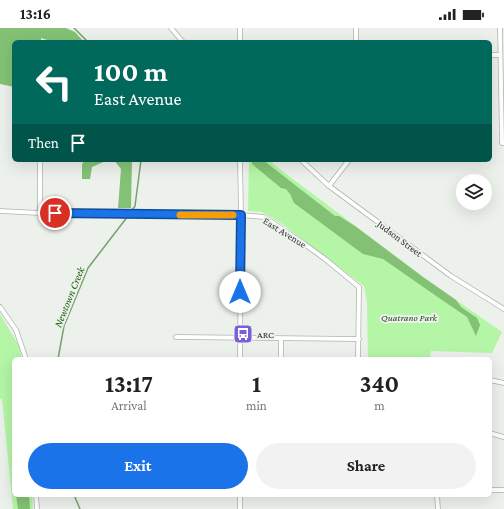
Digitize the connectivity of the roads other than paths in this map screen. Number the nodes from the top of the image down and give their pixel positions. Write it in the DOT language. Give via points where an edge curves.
graph roads {
  1 [pos="171,28"];
  2 [pos="240,28"];
  3 [pos="356,28"];
  4 [pos="500,28"];
  5 [pos="180,40"];
  6 [pos="240,40"];
  7 [pos="356,40"];
  8 [pos="492,55"];
  9 [pos="500,55"];
  10 [pos="503,143"];
  11 [pos="40,162"];
  12 [pos="240,162"];
  13 [pos="304,162"];
  14 [pos="348,162"];
  15 [pos="329,186"];
  16 [pos="0,211"];
  17 [pos="40,213"];
  18 [pos="241,215"];
  19 [pos="0,307"];
  20 [pos="504,309"];
  21 [pos="176,337"];
  22 [pos="240,338"];
  23 [pos="281,339"];
  24 [pos="359,339"];
  25 [pos="25,357"];
  26 [pos="240,357"];
  27 [pos="281,357"];
  28 [pos="358,357"];
  29 [pos="492,380"];
  30 [pos="504,382"];
  31 [pos="494,434"];
  32 [pos="504,437"];
  33 [pos="492,490"];
  34 [pos="504,490"];
  35 [pos="36,497"];
  36 [pos="240,497"];
  37 [pos="437,497"];
  38 [pos="37,509"];
  39 [pos="240,509"];
  40 [pos="438,509"];
  1 -- 5 [label="street"];
  2 -- 6 [label="street"];
  3 -- 7 [label="street"];
  4 -- 9 [label="street"];
  8 -- 9 [label="street"];
  9 -- 10 [label="street"];
  11 -- 17 [label="street"];
  12 -- 18 [label="street"];
  13 -- 15 [label="street, Judson Street"];
  14 -- 15 [label="street"];
  15 -- 20 [label="street, Judson Street" via="450,276"];
  16 -- 17 [label="street, East Avenue"];
  17 -- 18 [label="street, East Avenue"];
  18 -- 22 [label="street"];
  18 -- 24 [label="street, East Avenue" via="264,217 325,259 359,287"];
  19 -- 25 [label="street" via="16,330"];
  21 -- 22 [label="street"];
  22 -- 23 [label="street"];
  22 -- 26 [label="street"];
  23 -- 24 [label="street"];
  23 -- 27 [label="street"];
  24 -- 28 [label="street"];
  29 -- 30 [label="street"];
  31 -- 32 [label="street"];
  33 -- 34 [label="street"];
  35 -- 38 [label="street"];
  36 -- 39 [label="street"];
  37 -- 40 [label="street"];
}
